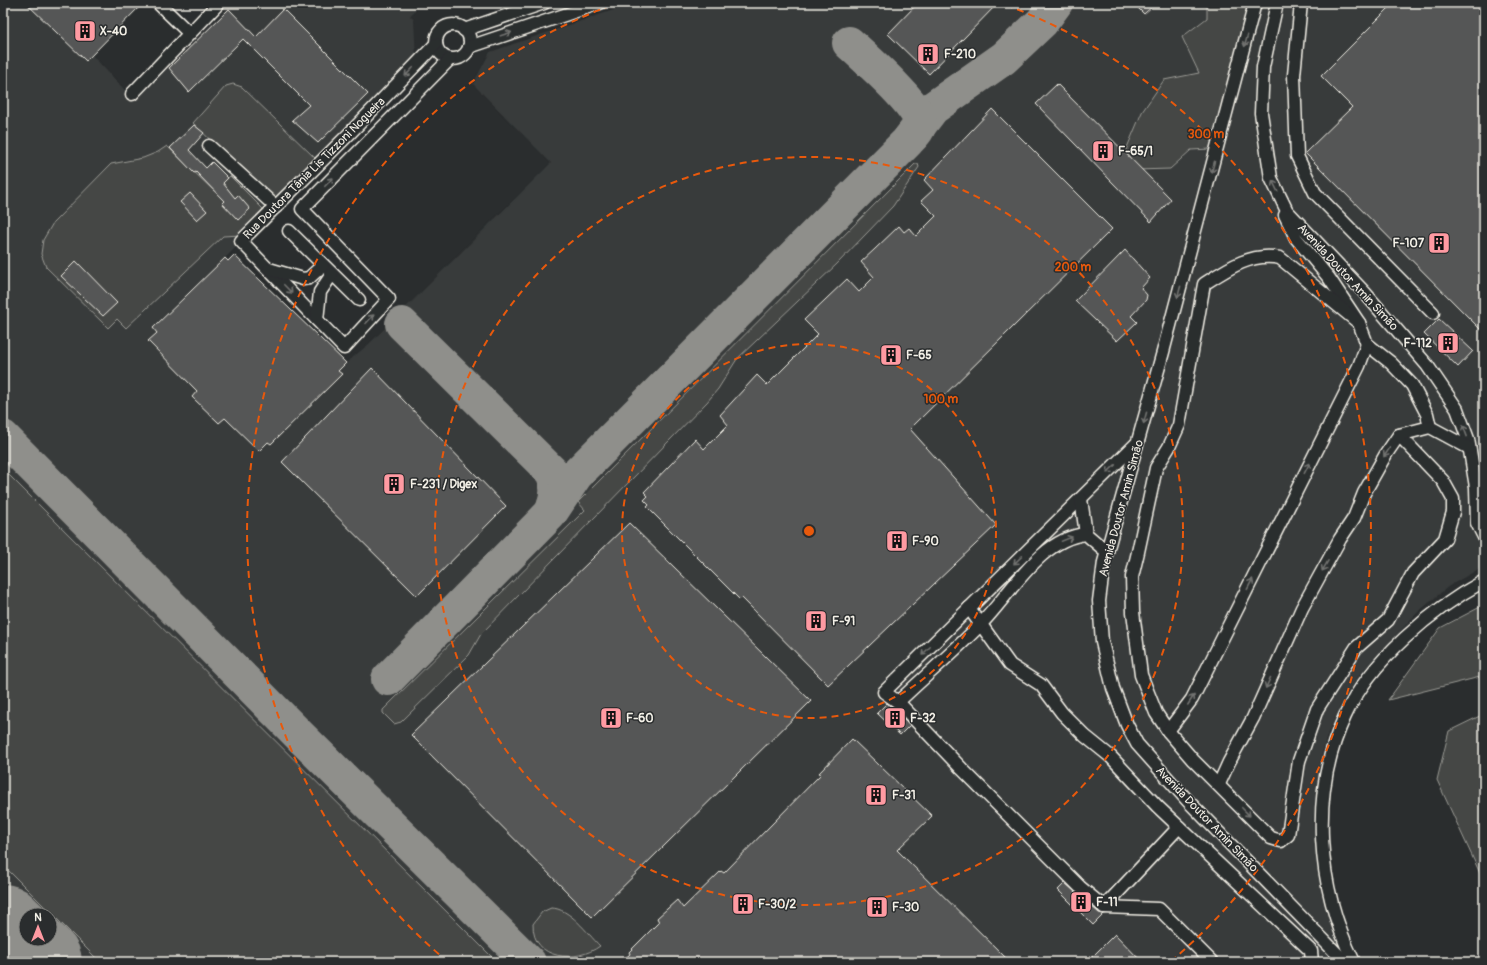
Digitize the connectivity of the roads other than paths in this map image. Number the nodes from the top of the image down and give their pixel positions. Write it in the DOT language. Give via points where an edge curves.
graph roads {
  1 [pos="158,3"];
  2 [pos="544,3"];
  3 [pos="600,3"];
  4 [pos="1255,3"];
  5 [pos="1277,3"];
  6 [pos="1301,3"];
  7 [pos="216,6"];
  8 [pos="464,30"];
  9 [pos="188,33"];
  10 [pos="436,44"];
  11 [pos="469,47"];
  12 [pos="450,59"];
  13 [pos="132,94"];
  14 [pos="209,146"];
  15 [pos="276,207"];
  16 [pos="1286,207"];
  17 [pos="288,231"];
  18 [pos="323,265"];
  19 [pos="268,269"];
  20 [pos="332,274"];
  21 [pos="359,300"];
  22 [pos="1433,314"];
  23 [pos="317,320"];
  24 [pos="1360,323"];
  25 [pos="1367,344"];
  26 [pos="1430,427"];
  27 [pos="1399,435"];
  28 [pos="1139,442"];
  29 [pos="1469,448"];
  30 [pos="1081,499"];
  31 [pos="1086,534"];
  32 [pos="1484,537"];
  33 [pos="1107,552"];
  34 [pos="1484,581"];
  35 [pos="969,608"];
  36 [pos="980,625"];
  37 [pos="898,702"];
  38 [pos="1168,731"];
  39 [pos="1219,784"];
  40 [pos="1179,826"];
  41 [pos="1104,907"];
  42 [pos="1212,962"];
  43 [pos="1312,962"];
  44 [pos="1346,962"];
  45 [pos="1354,962"];
  1 -- 9 [label="street"];
  2 -- 8 [label="street, Rua Doutora Tânia Lis Tizzoni Nogueira"];
  11 -- 3 [label="street, Rua Doutora Tânia Lis Tizzoni Nogueira, one-way"];
  4 -- 28 [label="street, Avenida Doutor Amin Simão, one-way"];
  16 -- 5 [label="street, Avenida Doutor Amin Simão, one-way" via="1271,178 1261,113 1264,67"];
  6 -- 22 [label="street" via="1294,75 1297,156 1315,194"];
  7 -- 9 [label="street"];
  8 -- 10 [label="street, Rua Doutora Tânia Lis Tizzoni Nogueira" via="454,26 444,27 438,34"];
  8 -- 11 [label="street" via="469,37"];
  9 -- 13 [label="street"];
  10 -- 12 [label="street" via="440,54"];
  10 -- 15 [label="street, Rua Doutora Tânia Lis Tizzoni Nogueira, one-way"];
  11 -- 12 [label="street, Rua Doutora Tânia Lis Tizzoni Nogueira" via="459,58"];
  23 -- 12 [label="street, Rua Doutora Tânia Lis Tizzoni Nogueira, one-way" via="344,348 389,299 302,209"];
  14 -- 15 [label="street"];
  15 -- 19 [label="street, Rua Doutora Tânia Lis Tizzoni Nogueira" via="241,241"];
  16 -- 24 [label="street" via="1285,214 1296,238 1329,278"];
  29 -- 16 [label="street, Avenida Doutor Amin Simão, one-way" via="1457,409 1427,365"];
  17 -- 18 [label="street"];
  18 -- 19 [label="street" via="309,278 303,279"];
  18 -- 20 [label="street"];
  19 -- 23 [label="street, Rua Doutora Tânia Lis Tizzoni Nogueira, one-way"];
  20 -- 21 [label="street"];
  20 -- 23 [label="street" via="320,292"];
  24 -- 25 [label="street"];
  24 -- 38 [label="street" via="1280,258 1269,255 1249,258 1204,284 1179,425 1156,468 1132,577 1133,612 1141,675 1156,712"];
  25 -- 26 [label="street" via="1391,363 1412,385"];
  38 -- 25 [label="street, one-way" via="1192,699 1359,366"];
  26 -- 27 [label="street"];
  26 -- 29 [label="street"];
  27 -- 39 [label="street, one-way" via="1364,493 1354,518 1302,608 1253,718"];
  39 -- 27 [label="street, one-way" via="1271,838 1281,841 1288,835 1299,761 1317,709 1356,648 1388,620 1413,573 1445,539 1453,512 1453,499 1443,481"];
  28 -- 30 [label="street, one-way"];
  28 -- 33 [label="street, Avenida Doutor Amin Simão"];
  29 -- 32 [label="street, Avenida Doutor Amin Simão" via="1476,487 1477,524"];
  30 -- 31 [label="street"];
  30 -- 35 [label="street, one-way"];
  31 -- 33 [label="street"];
  36 -- 31 [label="street, one-way" via="1023,574 1057,542"];
  33 -- 44 [label="street, Avenida Doutor Amin Simão" via="1099,601 1102,642 1113,688 1137,744 1188,801"];
  34 -- 45 [label="street" via="1461,594 1411,631 1369,678 1345,716 1327,768 1321,820 1326,879 1345,944"];
  35 -- 36 [label="street"];
  35 -- 37 [label="street, one-way" via="884,692"];
  36 -- 37 [label="street"];
  36 -- 40 [label="street" via="1010,665 1041,685 1062,713 1111,757"];
  37 -- 41 [label="street" via="947,755 1080,887"];
  38 -- 39 [label="street" via="1193,760"];
  40 -- 41 [label="street"];
  40 -- 43 [label="street" via="1311,951"];
  41 -- 42 [label="street" via="1160,909"];
}
